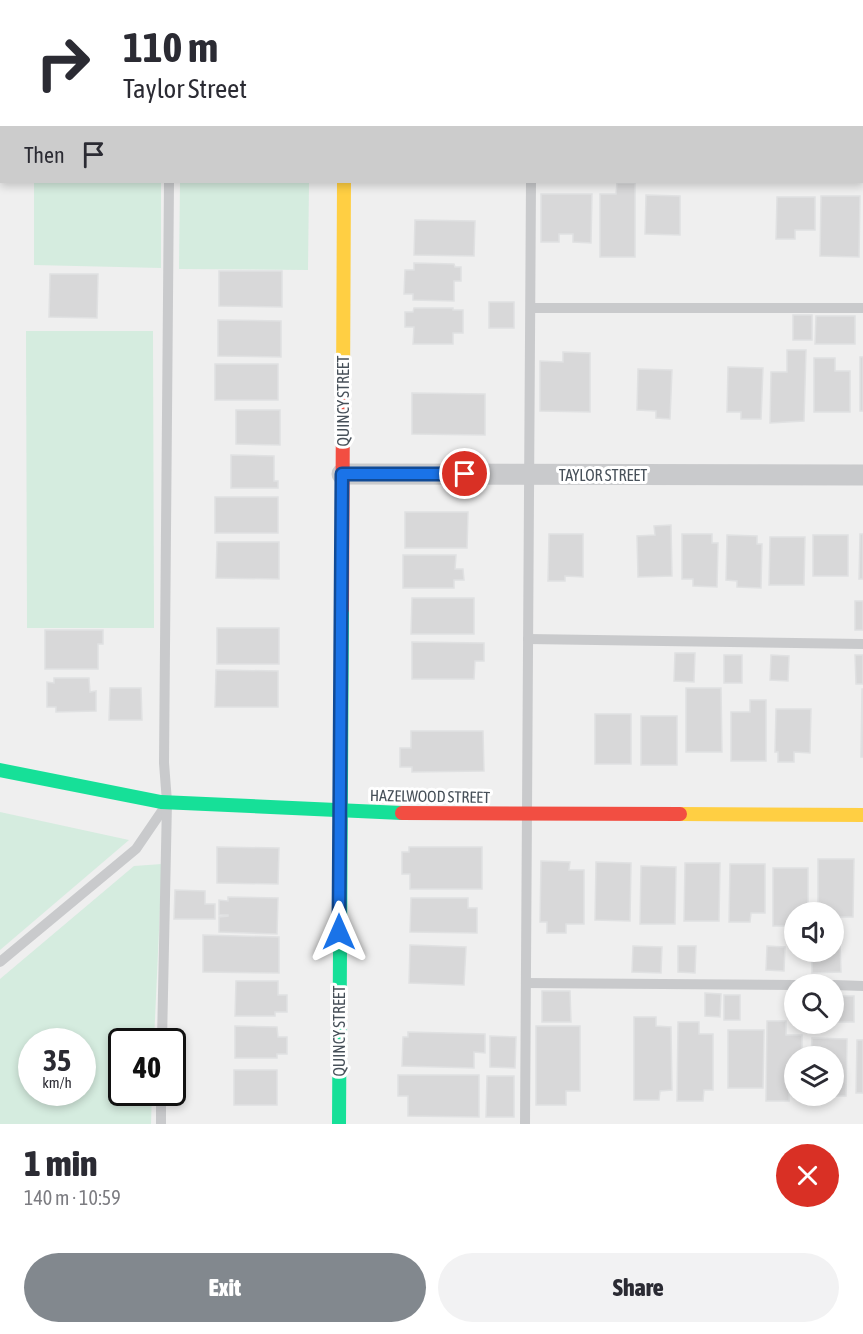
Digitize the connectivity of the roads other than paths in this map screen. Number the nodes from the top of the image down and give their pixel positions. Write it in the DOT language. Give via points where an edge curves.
graph roads {
  1 [pos="169,183"];
  2 [pos="344,183"];
  3 [pos="531,183"];
  4 [pos="531,308"];
  5 [pos="863,308"];
  6 [pos="342,474"];
  7 [pos="530,474"];
  8 [pos="863,475"];
  9 [pos="528,639"];
  10 [pos="863,644"];
  11 [pos="0,770"];
  12 [pos="167,802"];
  13 [pos="340,810"];
  14 [pos="527,813"];
  15 [pos="863,815"];
  16 [pos="0,962"];
  17 [pos="526,983"];
  18 [pos="784,985"];
  19 [pos="844,986"];
  20 [pos="863,986"];
  21 [pos="162,1028"];
  22 [pos="161,1106"];
  23 [pos="161,1124"];
  24 [pos="339,1124"];
  25 [pos="525,1124"];
  1 -- 12 [label="lane" via="164,763"];
  2 -- 6 [label="street, QUINCY STREET"];
  3 -- 4 [label="lane"];
  4 -- 5 [label="lane"];
  4 -- 7 [label="lane"];
  6 -- 7 [label="street, TAYLOR STREET"];
  6 -- 13 [label="street, QUINCY STREET"];
  7 -- 8 [label="street, TAYLOR STREET"];
  7 -- 9 [label="lane"];
  9 -- 10 [label="lane"];
  9 -- 14 [label="lane"];
  11 -- 12 [label="street, HAZELWOOD STREET"];
  12 -- 13 [label="street, HAZELWOOD STREET"];
  12 -- 16 [label="lane" via="136,849"];
  12 -- 21 [label="lane"];
  13 -- 14 [label="street, HAZELWOOD STREET"];
  13 -- 24 [label="street, QUINCY STREET"];
  14 -- 15 [label="street, HAZELWOOD STREET"];
  14 -- 17 [label="lane"];
  17 -- 18 [label="lane"];
  17 -- 25 [label="lane"];
  19 -- 20 [label="lane"];
  22 -- 23 [label="lane"];
}
